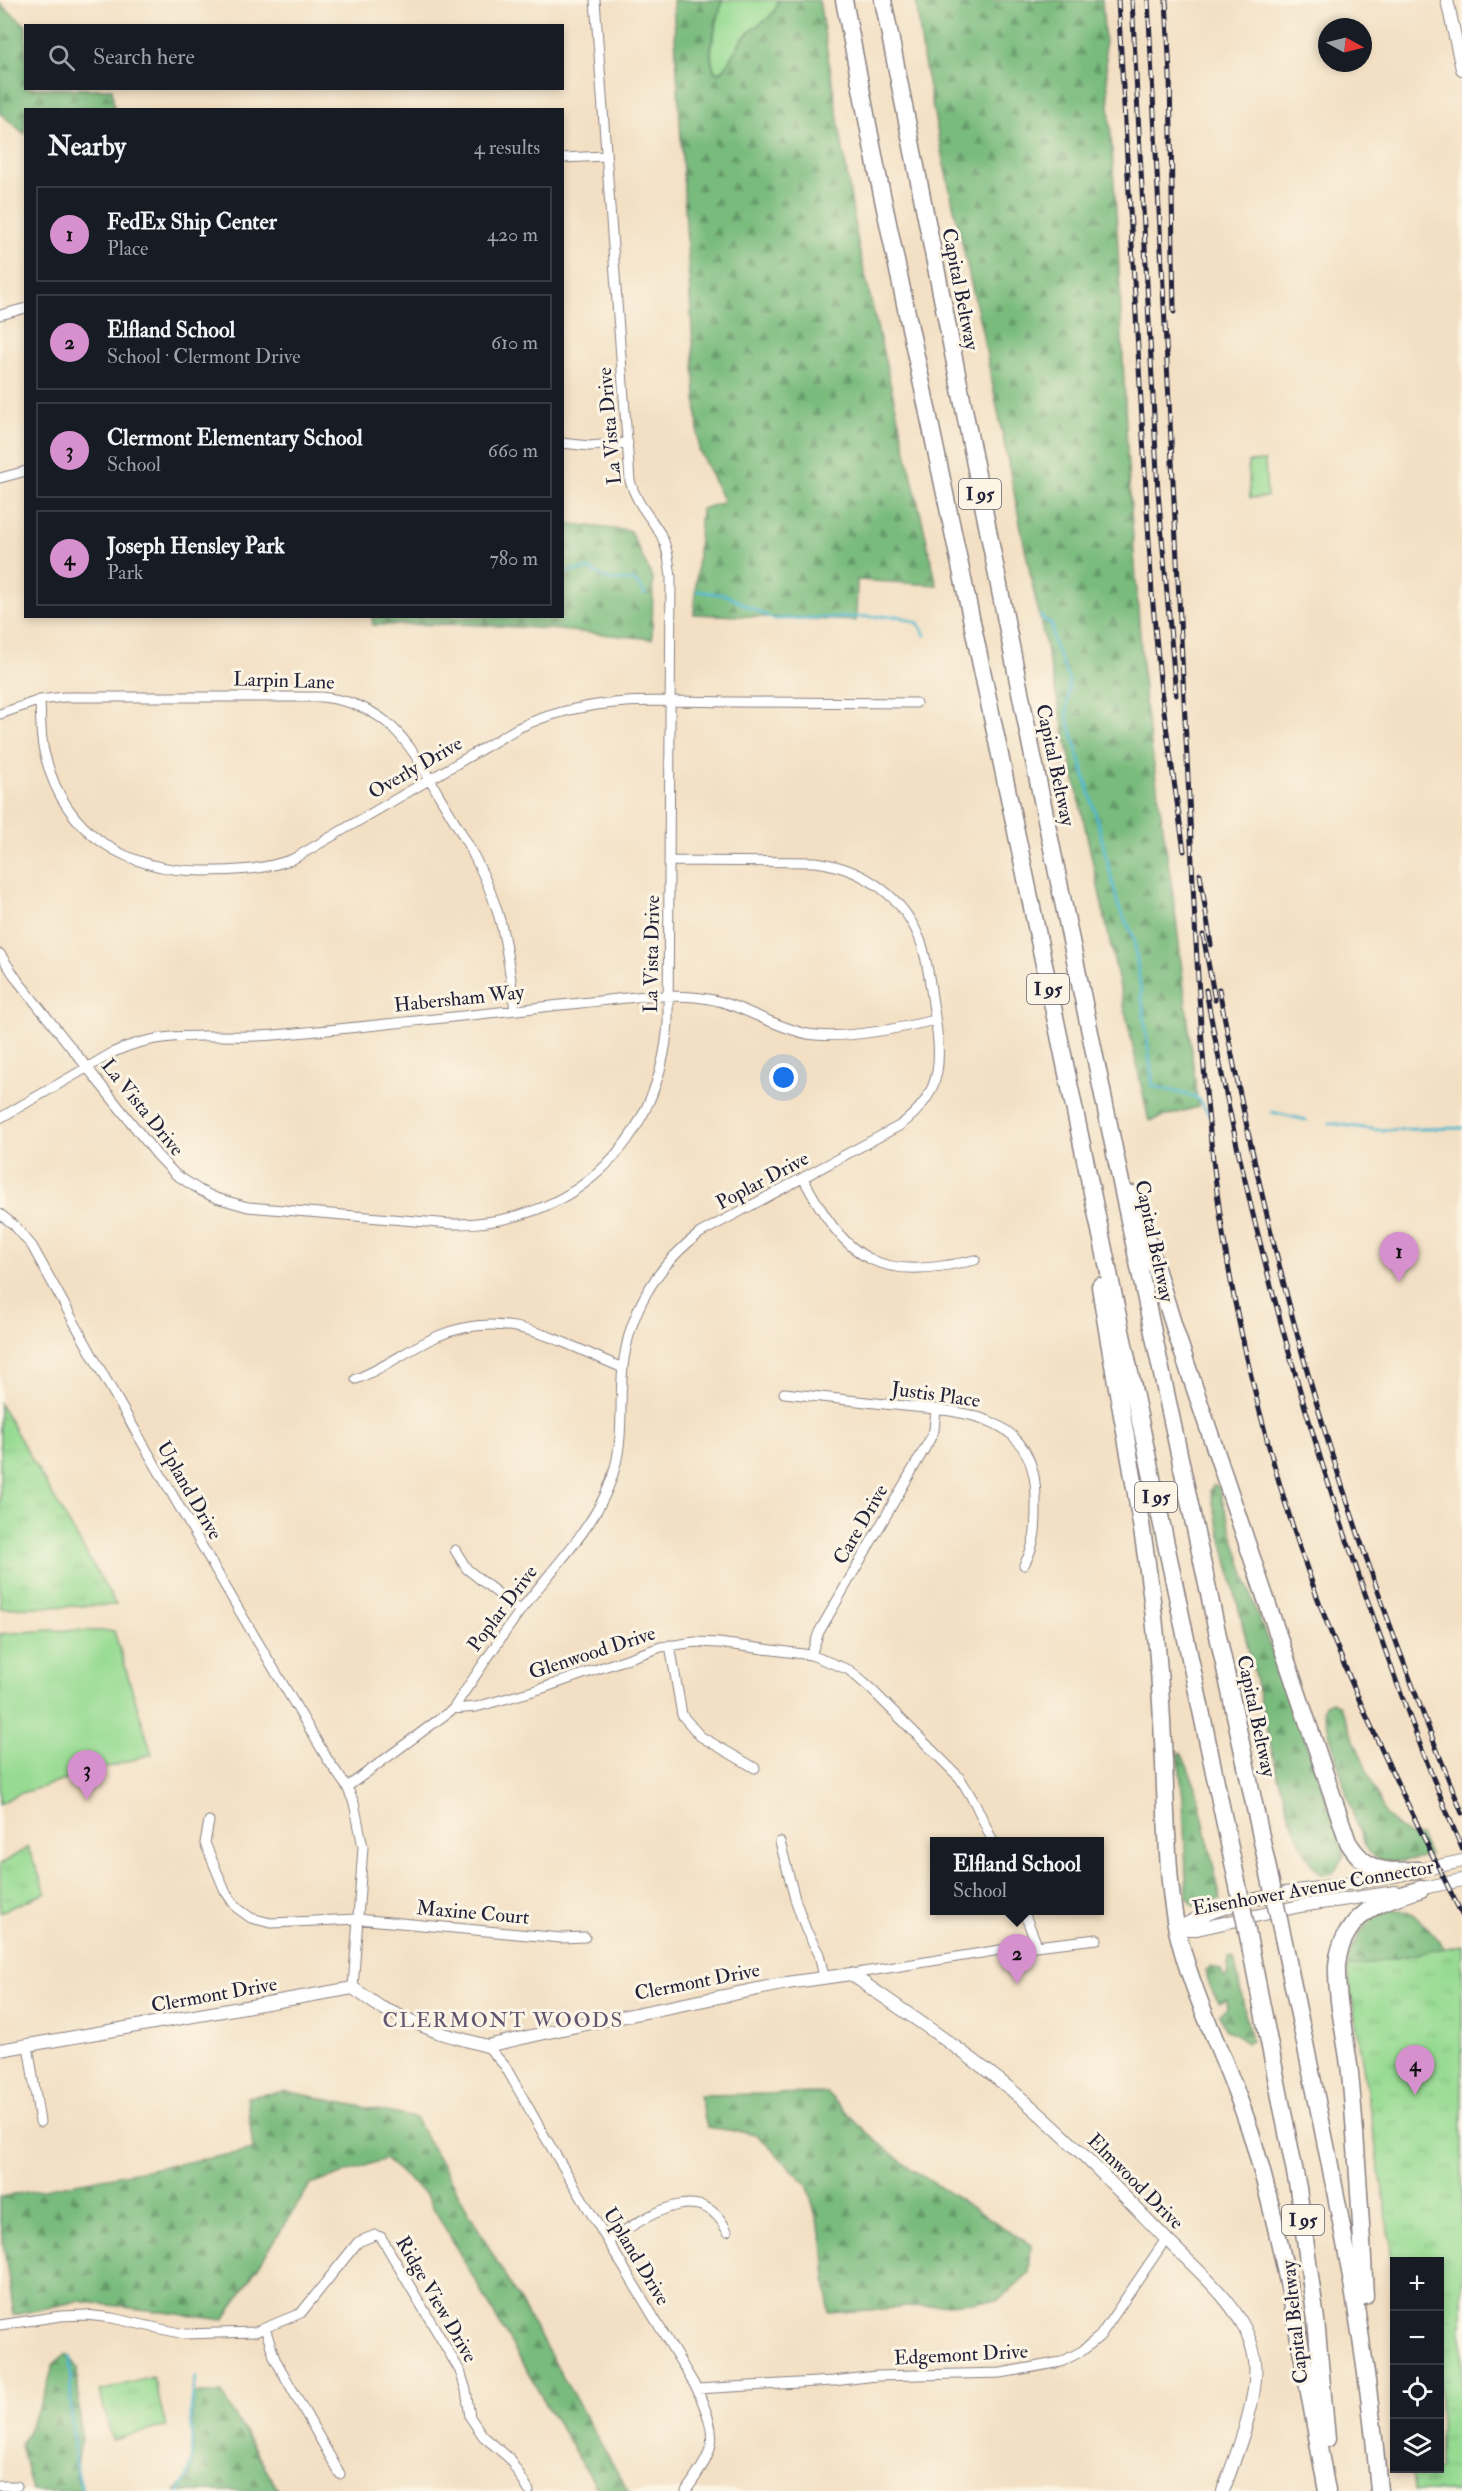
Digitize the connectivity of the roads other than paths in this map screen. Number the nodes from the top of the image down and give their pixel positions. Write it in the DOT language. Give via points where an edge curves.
graph roads {
  1 [pos="595,0"];
  2 [pos="843,0"];
  3 [pos="883,0"];
  4 [pos="1448,0"];
  5 [pos="1462,69"];
  6 [pos="606,156"];
  7 [pos="564,158"];
  8 [pos="24,309"];
  9 [pos="0,315"];
  10 [pos="564,443"];
  11 [pos="628,443"];
  12 [pos="24,472"];
  13 [pos="0,478"];
  14 [pos="40,700"];
  15 [pos="669,702"];
  16 [pos="916,703"];
  17 [pos="0,714"];
  18 [pos="430,780"];
  19 [pos="669,861"];
  20 [pos="0,954"];
  21 [pos="1082,986"];
  22 [pos="668,996"];
  23 [pos="514,1010"];
  24 [pos="935,1020"];
  25 [pos="87,1067"];
  26 [pos="1072,1104"];
  27 [pos="0,1118"];
  28 [pos="803,1178"];
  29 [pos="0,1214"];
  30 [pos="975,1260"];
  31 [pos="623,1368"];
  32 [pos="356,1379"];
  33 [pos="784,1393"];
  34 [pos="936,1410"];
  35 [pos="455,1550"];
  36 [pos="1024,1565"];
  37 [pos="520,1611"];
  38 [pos="670,1645"];
  39 [pos="810,1655"];
  40 [pos="453,1709"];
  41 [pos="755,1767"];
  42 [pos="347,1787"];
  43 [pos="209,1821"];
  44 [pos="991,1837"];
  45 [pos="780,1842"];
  46 [pos="1462,1861"];
  47 [pos="1418,1870"];
  48 [pos="1462,1880"];
  49 [pos="1421,1889"];
  50 [pos="1025,1915"];
  51 [pos="358,1919"];
  52 [pos="1177,1929"];
  53 [pos="585,1937"];
  54 [pos="1097,1939"];
  55 [pos="1037,1945"];
  56 [pos="851,1974"];
  57 [pos="825,1977"];
  58 [pos="353,1988"];
  59 [pos="28,2045"];
  60 [pos="487,2046"];
  61 [pos="0,2050"];
  62 [pos="40,2122"];
  63 [pos="727,2231"];
  64 [pos="1166,2239"];
  65 [pos="608,2241"];
  66 [pos="0,2325"];
  67 [pos="266,2328"];
  68 [pos="697,2389"];
  69 [pos="1370,2396"];
  70 [pos="340,2474"];
  71 [pos="0,2486"];
  72 [pos="17,2486"];
  73 [pos="529,2491"];
  74 [pos="686,2491"];
  75 [pos="1223,2491"];
  76 [pos="1327,2491"];
  77 [pos="1332,2491"];
  78 [pos="1379,2491"];
  1 -- 6 [label="street, La Vista Drive"];
  2 -- 26 [label="highway, Capital Beltway / I 95"];
  3 -- 21 [label="highway, Capital Beltway / I 95" via="984,519"];
  4 -- 5 [label="street"];
  6 -- 7 [label="street"];
  6 -- 11 [label="street, La Vista Drive"];
  8 -- 9 [label="street"];
  10 -- 11 [label="street"];
  11 -- 15 [label="street, La Vista Drive" via="630,481 637,502 662,536 669,558"];
  12 -- 13 [label="street"];
  14 -- 17 [label="street, Larpin Lane"];
  14 -- 18 [label="street, Larpin Lane" via="94,695 338,699 367,708 391,724 411,746"];
  14 -- 18 [label="street, Overly Drive" via="45,758 68,808 110,848 160,868 240,871 279,864"];
  15 -- 16 [label="street, Overly Drive"];
  15 -- 18 [label="street, Overly Drive" via="601,704 555,712 518,728"];
  15 -- 19 [label="street, La Vista Drive"];
  18 -- 23 [label="street, Larpin Lane" via="476,857 493,897 506,950"];
  19 -- 22 [label="street, La Vista Drive"];
  19 -- 24 [label="street, Poplar Drive" via="816,862 845,868 869,879 896,901 916,931 925,957"];
  20 -- 25 [label="street, La Vista Drive"];
  21 -- 47 [label="highway" via="1128,1177 1176,1333 1348,1842 1357,1857 1374,1868 1394,1872"];
  21 -- 69 [label="highway, Capital Beltway / I 95, bridge" via="1284,1942 1352,2275"];
  22 -- 23 [label="street, Habersham Way"];
  22 -- 24 [label="street, Habersham Way" via="721,1002 794,1030 819,1035 844,1035"];
  22 -- 25 [label="street, La Vista Drive" via="667,1041 659,1078 645,1113 624,1146 596,1175 562,1198 526,1214 488,1223 451,1224 261,1209 216,1198 188,1184 165,1164"];
  23 -- 25 [label="street, Habersham Way" via="273,1035 158,1037 129,1044"];
  24 -- 28 [label="street, Poplar Drive" via="939,1068 932,1091 917,1112 899,1126"];
  25 -- 27 [label="street, Habersham Way"];
  26 -- 52 [label="highway" via="1154,1611 1170,1890"];
  26 -- 77 [label="highway, Capital Beltway / I 95, bridge" via="1299,2188"];
  28 -- 30 [label="street" via="832,1228 870,1259 917,1270"];
  28 -- 31 [label="street, Poplar Drive" via="700,1233 671,1257 638,1309"];
  29 -- 42 [label="street, Upland Drive" via="32,1246 243,1617"];
  31 -- 32 [label="street" via="537,1331 492,1324 440,1335"];
  31 -- 37 [label="street, Poplar Drive" via="620,1442 608,1490 591,1519"];
  33 -- 34 [label="street, Justis Place"];
  34 -- 36 [label="street, Justis Place" via="969,1413 991,1421 1010,1434 1025,1454 1035,1483 1036,1530 1033,1549"];
  34 -- 39 [label="street, Care Drive" via="929,1441 819,1632"];
  35 -- 37 [label="street" via="467,1569"];
  37 -- 40 [label="street, Poplar Drive"];
  38 -- 39 [label="street, Glenwood Drive" via="718,1643"];
  38 -- 40 [label="street, Glenwood Drive" via="540,1689 476,1707"];
  38 -- 41 [label="street" via="682,1716 700,1736"];
  39 -- 44 [label="street, Glenwood Drive" via="840,1665 858,1677 952,1768 968,1790"];
  40 -- 42 [label="street, Glenwood Drive"];
  42 -- 51 [label="street" via="363,1847"];
  43 -- 51 [label="street, Maxine Court" via="205,1843 225,1891 237,1908 251,1918 271,1923"];
  45 -- 57 [label="street" via="795,1899"];
  46 -- 47 [label="street, Eisenhower Avenue Connector"];
  47 -- 52 [label="street, Eisenhower Avenue Connector" via="1259,1899 1215,1911"];
  48 -- 49 [label="street, Eisenhower Avenue Connector"];
  49 -- 52 [label="street, Eisenhower Avenue Connector" via="1300,1906 1197,1929"];
  49 -- 69 [label="highway" via="1381,1902 1364,1913 1346,1935 1337,1962 1359,2177"];
  50 -- 55 [label="street"];
  51 -- 53 [label="street, Maxine Court"];
  51 -- 58 [label="street"];
  52 -- 76 [label="highway" via="1263,2176 1289,2288"];
  54 -- 55 [label="street, Clermont Drive"];
  55 -- 56 [label="street, Clermont Drive"];
  56 -- 57 [label="street, Clermont Drive"];
  56 -- 64 [label="street, Elmwood Drive" via="975,2061 1023,2100"];
  57 -- 60 [label="street, Clermont Drive"];
  58 -- 59 [label="street, Clermont Drive"];
  58 -- 60 [label="street, Clermont Drive" via="380,2007 411,2021"];
  59 -- 61 [label="street, Clermont Drive"];
  59 -- 62 [label="street"];
  60 -- 65 [label="street, Upland Drive" via="505,2066"];
  63 -- 65 [label="street" via="709,2210 682,2204 660,2210"];
  64 -- 68 [label="street, Edgemont Drive" via="1100,2336 1082,2352 1061,2362 1001,2373 876,2376"];
  64 -- 75 [label="street, Elmwood Drive" via="1230,2307 1245,2329 1254,2354 1256,2374 1248,2411"];
  65 -- 68 [label="street, Upland Drive"];
  66 -- 67 [label="street, Ridge View Drive" via="86,2315 184,2334 255,2332"];
  67 -- 70 [label="street" via="275,2359"];
  67 -- 73 [label="street, Ridge View Drive" via="301,2313 358,2242 375,2235 381,2237 460,2371 470,2417 483,2436 508,2458"];
  68 -- 74 [label="street, Upland Drive" via="711,2423 711,2447"];
  69 -- 78 [label="highway, Capital Beltway / I 95"];
  71 -- 72 [label="street"];
}
